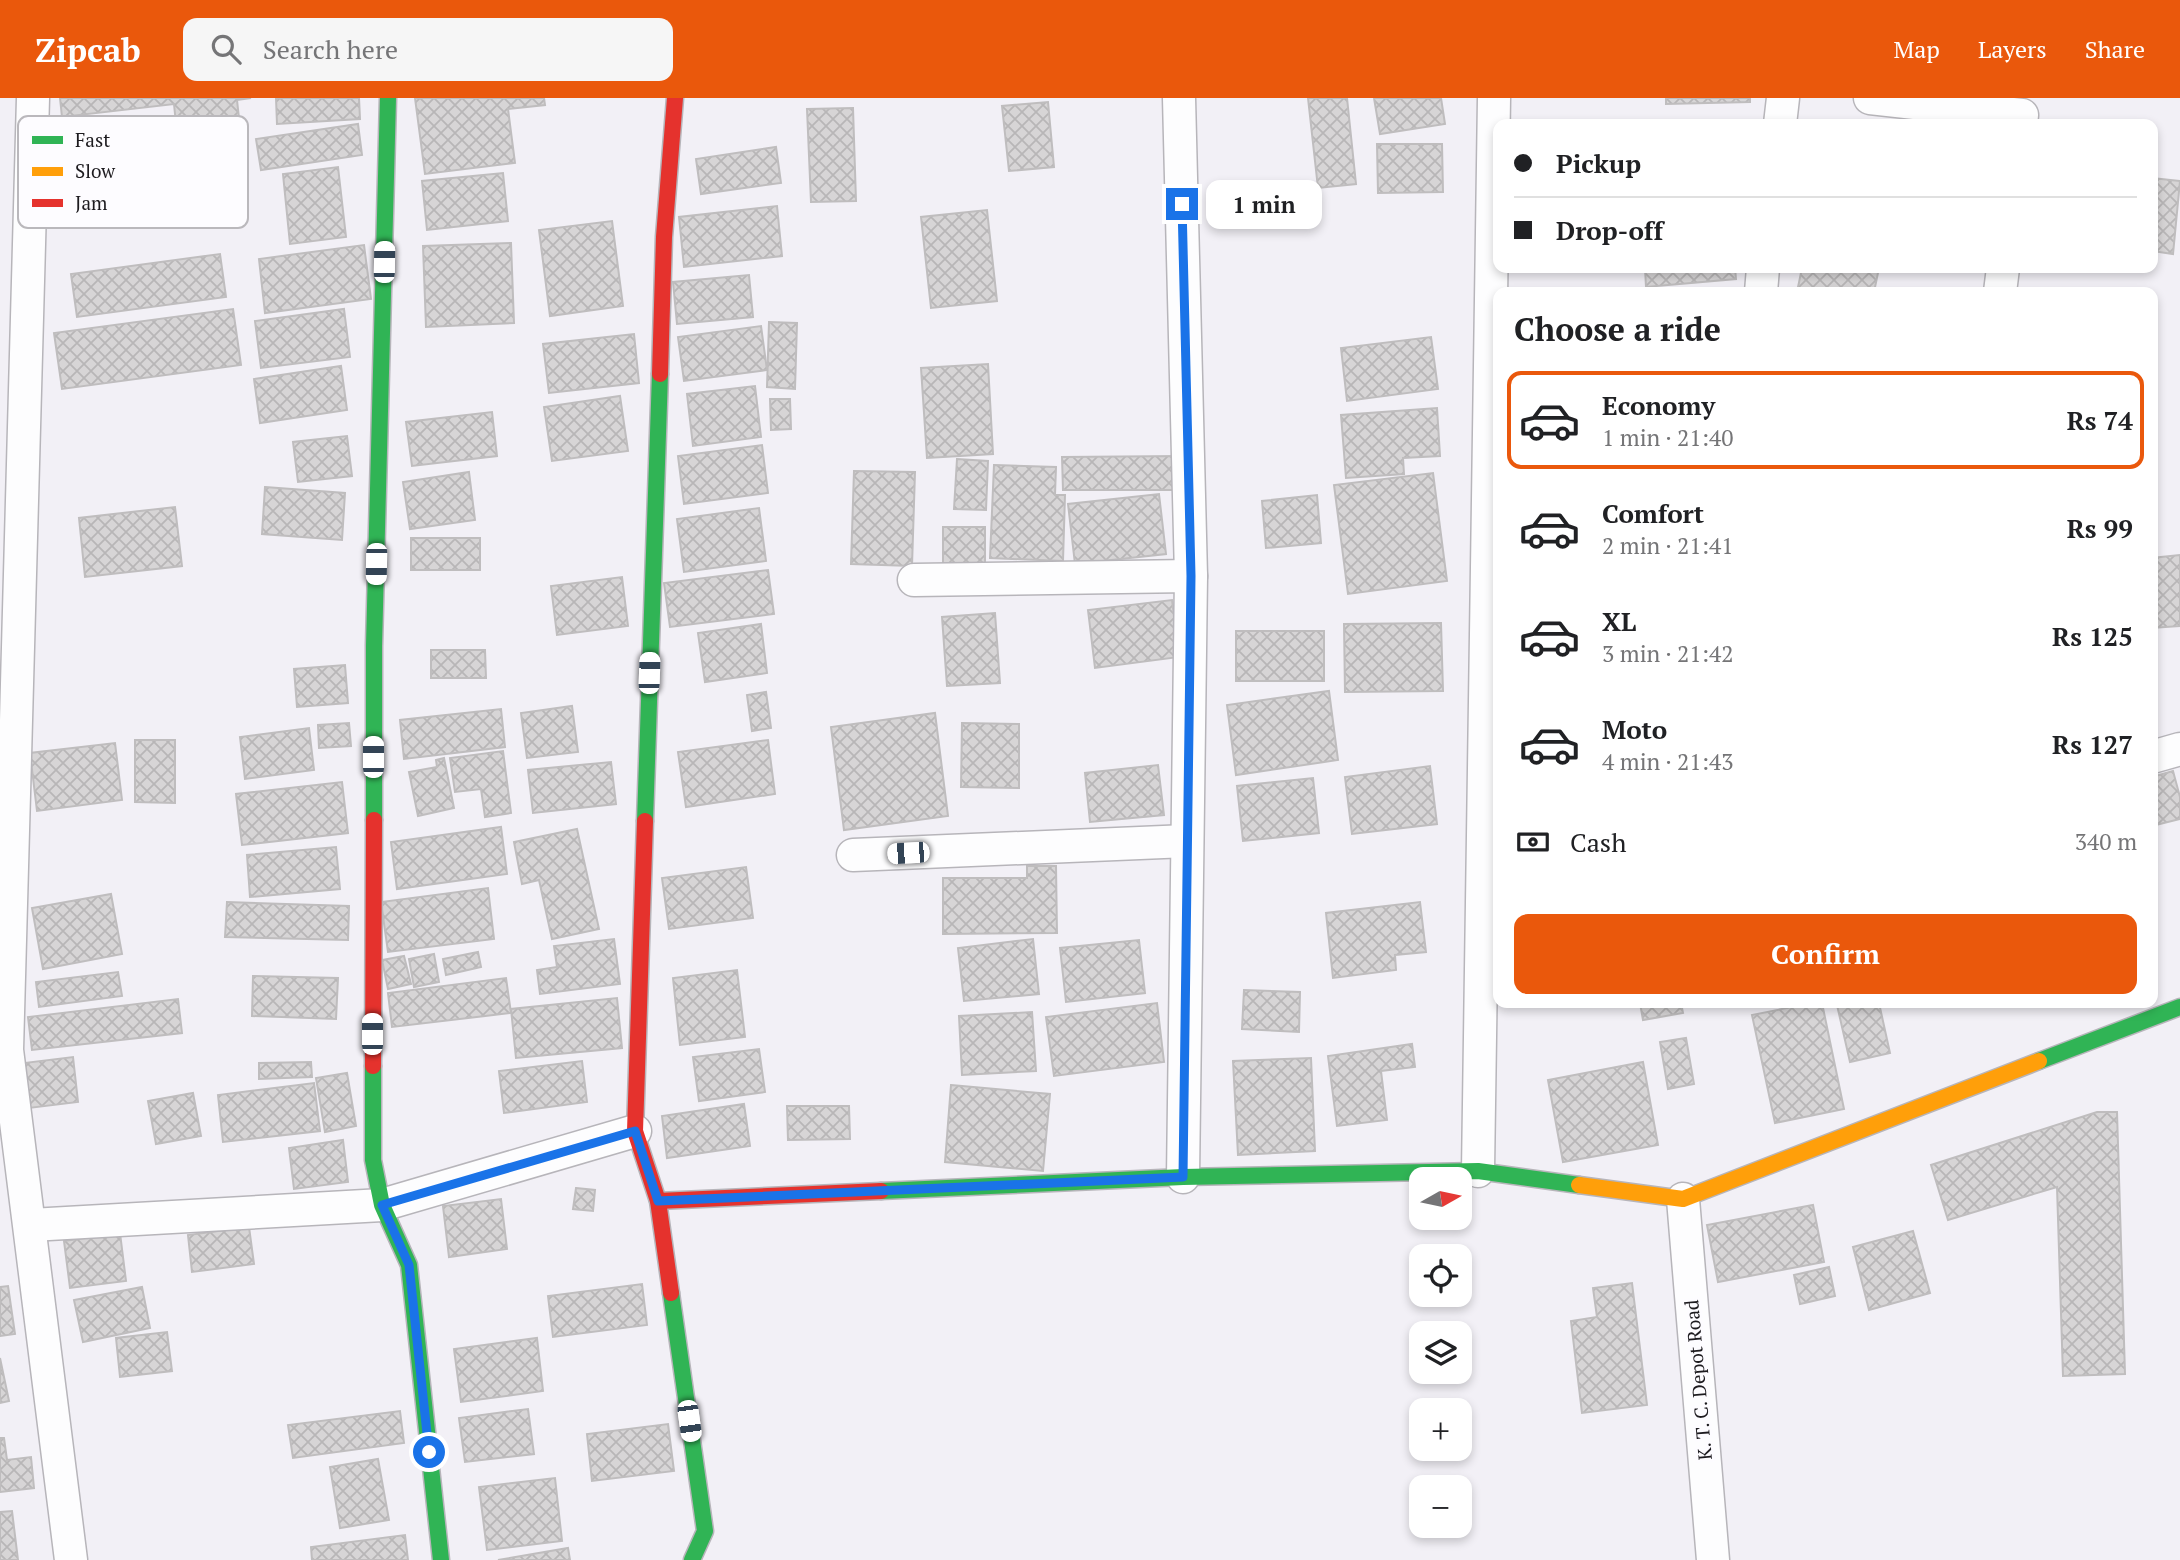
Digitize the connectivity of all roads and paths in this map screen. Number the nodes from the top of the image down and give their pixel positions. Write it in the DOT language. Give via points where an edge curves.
graph roads {
  1 [pos="33,98"];
  2 [pos="388,98"];
  3 [pos="675,98"];
  4 [pos="1179,98"];
  5 [pos="1494,98"];
  6 [pos="1783,98"];
  7 [pos="1870,98"];
  8 [pos="33,116"];
  9 [pos="1494,119"];
  10 [pos="1781,119"];
  11 [pos="2022,119"];
  12 [pos="29,228"];
  13 [pos="1493,319"];
  14 [pos="1191,576"];
  15 [pos="914,580"];
  16 [pos="2180,749"];
  17 [pos="2158,755"];
  18 [pos="1187,841"];
  19 [pos="853,855"];
  20 [pos="1490,982"];
  21 [pos="2180,1007"];
  22 [pos="635,1131"];
  23 [pos="1478,1171"];
  24 [pos="1183,1177"];
  25 [pos="1683,1199"];
  26 [pos="658,1201"];
  27 [pos="382,1205"];
  28 [pos="31,1224"];
  29 [pos="71,1560"];
  30 [pos="441,1560"];
  31 [pos="692,1560"];
  32 [pos="1713,1560"];
  1 -- 8 [label="street"];
  2 -- 27 [label="street" via="373,646 373,1160"];
  3 -- 22 [label="street" via="664,237"];
  4 -- 14 [label="street"];
  5 -- 9 [label="street"];
  6 -- 10 [label="street"];
  7 -- 11 [label="street" via="2022,115"];
  12 -- 28 [label="street" via="7,1051"];
  13 -- 20 [label="street"];
  14 -- 15 [label="street"];
  14 -- 18 [label="street"];
  16 -- 17 [label="street"];
  18 -- 19 [label="street"];
  18 -- 24 [label="street"];
  20 -- 23 [label="street"];
  21 -- 25 [label="street"];
  22 -- 26 [label="street"];
  22 -- 27 [label="street"];
  23 -- 24 [label="street"];
  23 -- 25 [label="street"];
  24 -- 26 [label="street"];
  25 -- 32 [label="street, K. T. C. Depot Road"];
  26 -- 31 [label="street" via="705,1531"];
  27 -- 28 [label="street"];
  27 -- 30 [label="street" via="409,1265"];
  28 -- 29 [label="street"];
}
